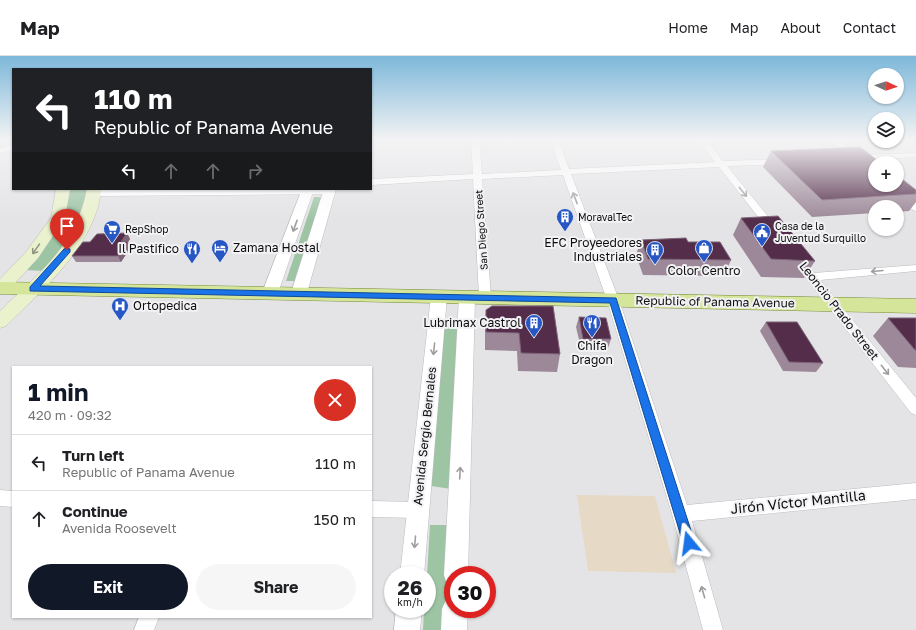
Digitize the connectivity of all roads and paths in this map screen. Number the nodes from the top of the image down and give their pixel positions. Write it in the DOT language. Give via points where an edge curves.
graph roads {
  1 [pos="477,166"];
  2 [pos="563,166"];
  3 [pos="685,166"];
  4 [pos="721,166"];
  5 [pos="565,172"];
  6 [pos="478,177"];
  7 [pos="372,182"];
  8 [pos="63,190"];
  9 [pos="246,190"];
  10 [pos="94,191"];
  11 [pos="307,191"];
  12 [pos="330,191"];
  13 [pos="897,192"];
  14 [pos="916,208"];
  15 [pos="782,240"];
  16 [pos="792,253"];
  17 [pos="916,268"];
  18 [pos="812,277"];
  19 [pos="0,288"];
  20 [pos="33,289"];
  21 [pos="270,293"];
  22 [pos="299,294"];
  23 [pos="439,296"];
  24 [pos="476,297"];
  25 [pos="613,300"];
  26 [pos="834,304"];
  27 [pos="916,306"];
  28 [pos="0,322"];
  29 [pos="916,409"];
  30 [pos="916,491"];
  31 [pos="0,498"];
  32 [pos="12,499"];
  33 [pos="372,509"];
  34 [pos="418,510"];
  35 [pos="681,514"];
  36 [pos="413,566"];
  37 [pos="457,566"];
  38 [pos="149,618"];
  39 [pos="408,618"];
  40 [pos="455,618"];
  41 [pos="144,630"];
  42 [pos="407,630"];
  43 [pos="454,630"];
  44 [pos="713,630"];
  1 -- 6 [label="street, San Diego Street"];
  2 -- 5 [label="street"];
  3 -- 5 [label="street"];
  4 -- 15 [label="street, one-way"];
  5 -- 6 [label="street"];
  25 -- 5 [label="street, one-way"];
  6 -- 7 [label="street"];
  6 -- 24 [label="street, San Diego Street"];
  8 -- 19 [label="main road, one-way" via="58,218 32,255"];
  9 -- 10 [label="street"];
  9 -- 11 [label="street"];
  10 -- 20 [label="main road" via="88,214 79,233"];
  11 -- 12 [label="street"];
  11 -- 21 [label="street, one-way"];
  12 -- 22 [label="street"];
  13 -- 14 [label="street"];
  16 -- 18 [label="street, Leoncio Prado Street"];
  17 -- 18 [label="street, one-way"];
  18 -- 26 [label="street, Leoncio Prado Street"];
  19 -- 20 [label="main road, Republic of Panama Avenue"];
  20 -- 21 [label="main road, Republic of Panama Avenue"];
  20 -- 28 [label="main road"];
  21 -- 22 [label="main road, Republic of Panama Avenue"];
  22 -- 23 [label="main road, Republic of Panama Avenue"];
  23 -- 24 [label="main road, Republic of Panama Avenue"];
  23 -- 34 [label="street, Avenida Sergio Bernales, one-way"];
  24 -- 25 [label="main road, Republic of Panama Avenue"];
  37 -- 24 [label="street, one-way"];
  25 -- 26 [label="main road, Republic of Panama Avenue"];
  25 -- 35 [label="street"];
  26 -- 27 [label="main road, Republic of Panama Avenue"];
  26 -- 29 [label="street, Leoncio Prado Street, one-way"];
  30 -- 35 [label="street, Jirón Víctor Mantilla"];
  31 -- 32 [label="street"];
  33 -- 34 [label="street"];
  34 -- 36 [label="street, Avenida Sergio Bernales, one-way"];
  44 -- 35 [label="street, one-way"];
  38 -- 41 [label="street"];
  39 -- 42 [label="street"];
  40 -- 43 [label="street"];
}
